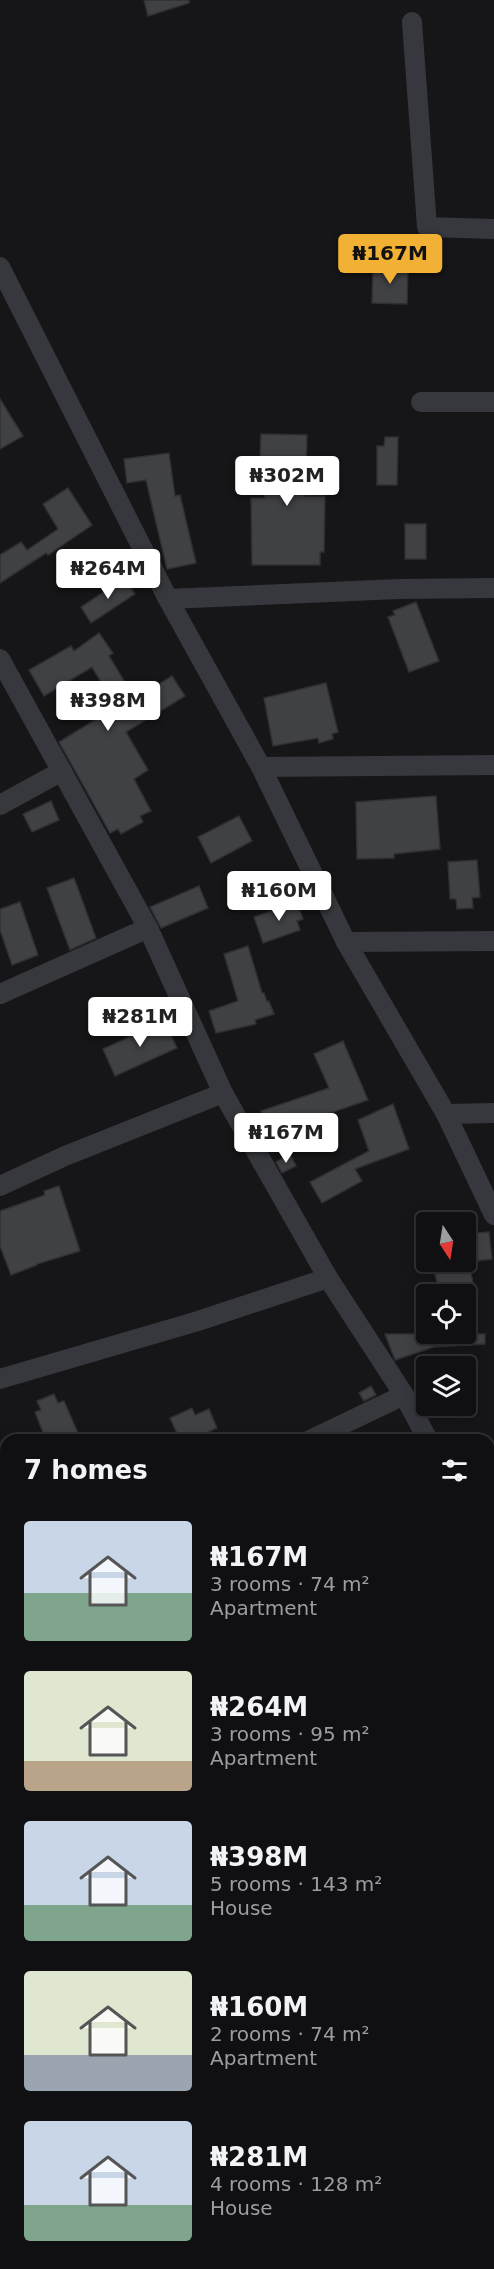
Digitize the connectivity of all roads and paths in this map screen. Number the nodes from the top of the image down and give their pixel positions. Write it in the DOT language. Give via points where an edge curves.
graph roads {
  1 [pos="412,22"];
  2 [pos="494,229"];
  3 [pos="0,267"];
  4 [pos="421,402"];
  5 [pos="494,402"];
  6 [pos="494,588"];
  7 [pos="168,599"];
  8 [pos="0,659"];
  9 [pos="5,680"];
  10 [pos="494,765"];
  11 [pos="261,767"];
  12 [pos="62,771"];
  13 [pos="0,805"];
  14 [pos="147,928"];
  15 [pos="494,941"];
  16 [pos="346,942"];
  17 [pos="0,994"];
  18 [pos="223,1092"];
  19 [pos="494,1113"];
  20 [pos="446,1114"];
  21 [pos="0,1186"];
  22 [pos="494,1215"];
  23 [pos="328,1278"];
  24 [pos="0,1379"];
  25 [pos="398,1398"];
  26 [pos="323,1434"];
  27 [pos="411,1434"];
  28 [pos="424,1434"];
  1 -- 2 [label="street" via="427,227"];
  3 -- 7 [label="street"];
  4 -- 5 [label="street"];
  6 -- 7 [label="street"];
  7 -- 11 [label="street"];
  8 -- 9 [label="street"];
  9 -- 12 [label="street"];
  10 -- 11 [label="street"];
  11 -- 16 [label="street"];
  12 -- 13 [label="street"];
  12 -- 14 [label="street"];
  14 -- 17 [label="street"];
  14 -- 18 [label="street"];
  15 -- 16 [label="street"];
  16 -- 20 [label="street"];
  18 -- 21 [label="street"];
  18 -- 23 [label="street"];
  19 -- 20 [label="street"];
  20 -- 22 [label="street"];
  23 -- 24 [label="street"];
  23 -- 25 [label="street"];
  25 -- 26 [label="street"];
  25 -- 27 [label="street"];
  25 -- 28 [label="street"];
}
